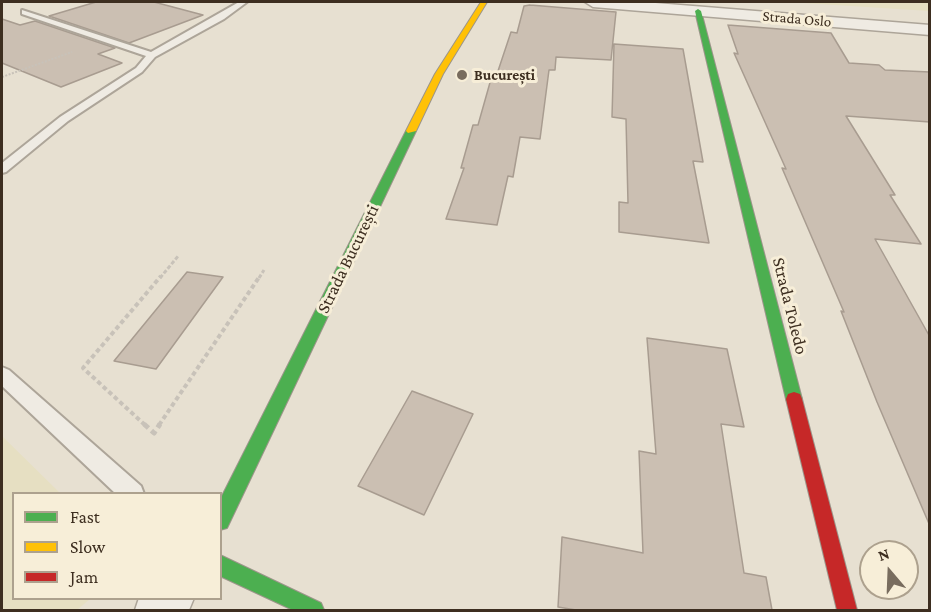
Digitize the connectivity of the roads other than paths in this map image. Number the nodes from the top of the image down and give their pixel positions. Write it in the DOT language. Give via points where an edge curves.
graph roads {
  1 [pos="243,2"];
  2 [pos="484,2"];
  3 [pos="593,2"];
  4 [pos="698,11"];
  5 [pos="25,12"];
  6 [pos="930,30"];
  7 [pos="152,55"];
  8 [pos="2,169"];
  9 [pos="2,375"];
  10 [pos="132,492"];
  11 [pos="222,517"];
  12 [pos="222,566"];
  13 [pos="314,610"];
  14 [pos="847,610"];
  1 -- 7 [label="lane"];
  2 -- 11 [label="street, Strada București" via="439,74"];
  3 -- 4 [label="street, Strada Oslo"];
  4 -- 6 [label="street, Strada Oslo"];
  4 -- 14 [label="street, Strada Toledo"];
  5 -- 7 [label="lane"];
  7 -- 8 [label="lane" via="139,70 64,119"];
  9 -- 10 [label="lane"];
  12 -- 13 [label="street"];
}
